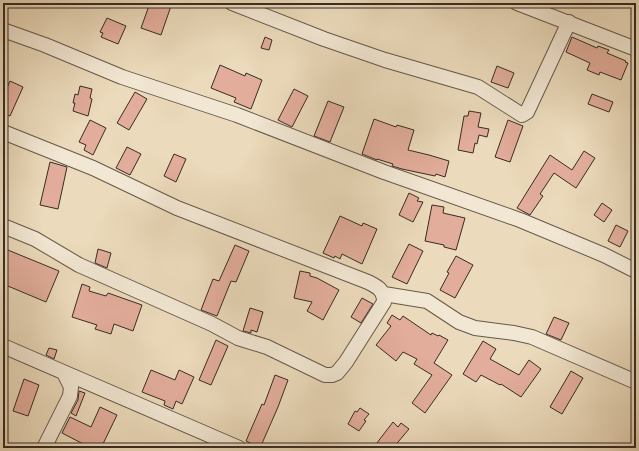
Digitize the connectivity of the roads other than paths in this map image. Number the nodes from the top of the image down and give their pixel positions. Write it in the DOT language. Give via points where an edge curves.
graph roads {
  1 [pos="232,3"];
  2 [pos="517,3"];
  3 [pos="568,22"];
  4 [pos="3,30"];
  5 [pos="636,49"];
  6 [pos="3,132"];
  7 [pos="3,226"];
  8 [pos="636,271"];
  9 [pos="384,294"];
  10 [pos="3,346"];
  11 [pos="64,373"];
  12 [pos="636,382"];
  13 [pos="44,448"];
  14 [pos="239,448"];
  1 -- 3 [label="street" via="385,60 478,87 522,115 527,112"];
  2 -- 3 [label="street"];
  3 -- 5 [label="street"];
  4 -- 8 [label="street" via="122,77 237,116 520,220"];
  6 -- 9 [label="street" via="93,168 177,208 368,282"];
  7 -- 9 [label="street" via="35,239 79,265 325,375 337,373 346,362 384,302"];
  9 -- 12 [label="street" via="427,301 459,322 475,328 514,332 532,337"];
  10 -- 11 [label="street"];
  11 -- 13 [label="street" via="71,387 70,396"];
  11 -- 14 [label="street"];
}
